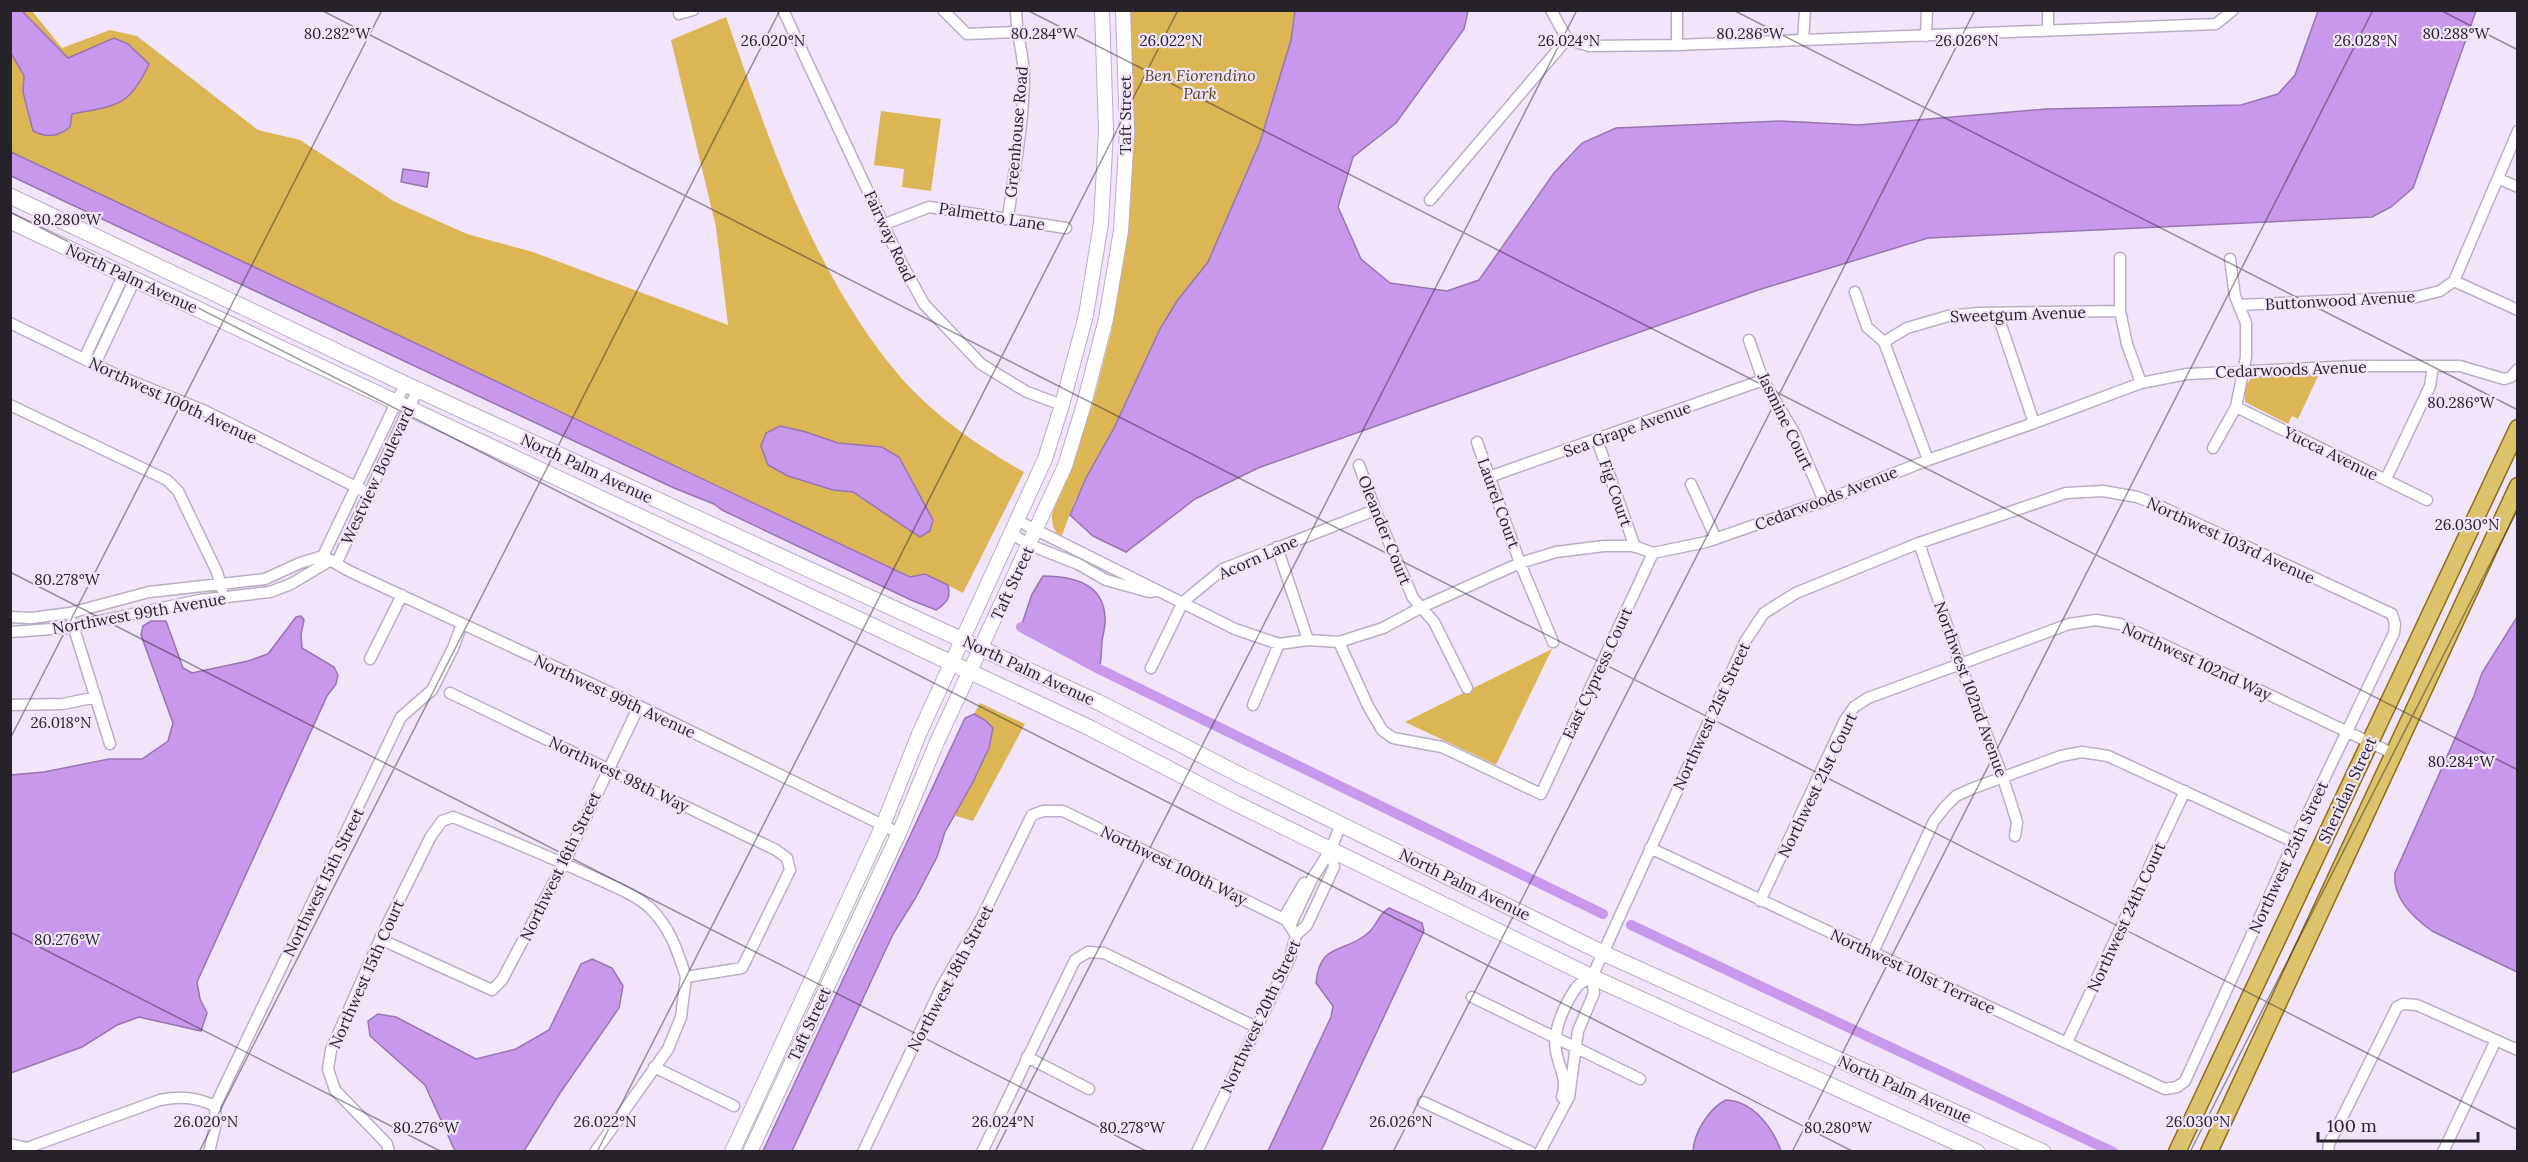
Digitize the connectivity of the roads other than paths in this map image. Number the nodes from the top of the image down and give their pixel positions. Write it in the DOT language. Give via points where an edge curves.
graph roads {
  1 [pos="693,10"];
  2 [pos="783,10"];
  3 [pos="944,10"];
  4 [pos="1016,10"];
  5 [pos="1102,10"];
  6 [pos="1122,10"];
  7 [pos="1551,10"];
  8 [pos="1677,10"];
  9 [pos="1805,10"];
  10 [pos="1926,10"];
  11 [pos="2048,10"];
  12 [pos="2233,10"];
  13 [pos="679,14"];
  14 [pos="2048,31"];
  15 [pos="1016,32"];
  16 [pos="1926,36"];
  17 [pos="1568,39"];
  18 [pos="1803,40"];
  19 [pos="1677,45"];
  20 [pos="2517,131"];
  21 [pos="2499,179"];
  22 [pos="2517,187"];
  23 [pos="10,196"];
  24 [pos="1430,200"];
  25 [pos="1008,218"];
  26 [pos="10,221"];
  27 [pos="885,224"];
  28 [pos="1066,228"];
  29 [pos="2120,258"];
  30 [pos="2230,259"];
  31 [pos="130,277"];
  32 [pos="2454,281"];
  33 [pos="1855,292"];
  34 [pos="2239,306"];
  35 [pos="2517,310"];
  36 [pos="2120,311"];
  37 [pos="1997,313"];
  38 [pos="10,323"];
  39 [pos="1749,340"];
  40 [pos="1884,342"];
  41 [pos="84,359"];
  42 [pos="94,364"];
  43 [pos="2433,366"];
  44 [pos="2244,371"];
  45 [pos="2514,373"];
  46 [pos="1764,380"];
  47 [pos="2141,383"];
  48 [pos="411,386"];
  49 [pos="10,405"];
  50 [pos="402,405"];
  51 [pos="1062,405"];
  52 [pos="2236,406"];
  53 [pos="2034,423"];
  54 [pos="2517,428"];
  55 [pos="1597,440"];
  56 [pos="1477,442"];
  57 [pos="2213,448"];
  58 [pos="1928,460"];
  59 [pos="1359,465"];
  60 [pos="592,470"];
  61 [pos="1490,477"];
  62 [pos="2386,479"];
  63 [pos="1690,484"];
  64 [pos="2517,486"];
  65 [pos="357,488"];
  66 [pos="583,490"];
  67 [pos="368,493"];
  68 [pos="2427,500"];
  69 [pos="1824,501"];
  70 [pos="1375,510"];
  71 [pos="1015,528"];
  72 [pos="1037,529"];
  73 [pos="1716,539"];
  74 [pos="1919,543"];
  75 [pos="1030,545"];
  76 [pos="1277,547"];
  77 [pos="1635,547"];
  78 [pos="1653,553"];
  79 [pos="330,559"];
  80 [pos="1520,563"];
  81 [pos="221,584"];
  82 [pos="1158,590"];
  83 [pos="402,595"];
  84 [pos="224,597"];
  85 [pos="1183,602"];
  86 [pos="1422,607"];
  87 [pos="70,613"];
  88 [pos="10,617"];
  89 [pos="462,624"];
  90 [pos="2395,624"];
  91 [pos="74,626"];
  92 [pos="10,632"];
  93 [pos="963,639"];
  94 [pos="1308,640"];
  95 [pos="1339,642"];
  96 [pos="1552,642"];
  97 [pos="1279,644"];
  98 [pos="982,648"];
  99 [pos="370,659"];
  100 [pos="951,663"];
  101 [pos="1960,664"];
  102 [pos="1151,668"];
  103 [pos="970,672"];
  104 [pos="1467,688"];
  105 [pos="450,693"];
  106 [pos="96,698"];
  107 [pos="10,705"];
  108 [pos="1253,705"];
  109 [pos="639,706"];
  110 [pos="2348,731"];
  111 [pos="2369,742"];
  112 [pos="110,744"];
  113 [pos="2392,753"];
  114 [pos="607,769"];
  115 [pos="2003,778"];
  116 [pos="2185,791"];
  117 [pos="1043,811"];
  118 [pos="1341,824"];
  119 [pos="884,825"];
  120 [pos="898,833"];
  121 [pos="2014,836"];
  122 [pos="2294,842"];
  123 [pos="1650,848"];
  124 [pos="1332,849"];
  125 [pos="564,863"];
  126 [pos="1760,901"];
  127 [pos="1286,922"];
  128 [pos="1296,935"];
  129 [pos="380,939"];
  130 [pos="1873,952"];
  131 [pos="1603,953"];
  132 [pos="686,977"];
  133 [pos="1592,977"];
  134 [pos="1472,997"];
  135 [pos="1562,1019"];
  136 [pos="1256,1027"];
  137 [pos="1579,1028"];
  138 [pos="1556,1038"];
  139 [pos="2496,1040"];
  140 [pos="2067,1042"];
  141 [pos="1575,1047"];
  142 [pos="2517,1050"];
  143 [pos="1027,1058"];
  144 [pos="654,1067"];
  145 [pos="1640,1079"];
  146 [pos="2177,1086"];
  147 [pos="1089,1089"];
  148 [pos="1423,1102"];
  149 [pos="215,1106"];
  150 [pos="734,1106"];
  151 [pos="1555,1122"];
  152 [pos="10,1144"];
  153 [pos="209,1152"];
  154 [pos="389,1152"];
  155 [pos="595,1152"];
  156 [pos="732,1152"];
  157 [pos="750,1152"];
  158 [pos="863,1152"];
  159 [pos="982,1152"];
  160 [pos="1197,1152"];
  161 [pos="1531,1152"];
  162 [pos="1540,1152"];
  163 [pos="1977,1152"];
  164 [pos="2043,1152"];
  165 [pos="2177,1152"];
  166 [pos="2209,1152"];
  167 [pos="2328,1152"];
  168 [pos="2444,1152"];
  1 -- 13 [label="street"];
  2 -- 27 [label="street, Fairway Road"];
  3 -- 15 [label="street" via="967,34"];
  4 -- 15 [label="street, Greenhouse Road"];
  5 -- 51 [label="street, Taft Street" via="1106,131 1101,223 1086,315"];
  6 -- 72 [label="street, Taft Street" via="1127,132 1119,242 1106,319 1084,404 1065,466"];
  7 -- 17 [label="street"];
  8 -- 19 [label="street"];
  9 -- 18 [label="street"];
  10 -- 16 [label="street"];
  11 -- 14 [label="street"];
  12 -- 14 [label="street" via="2216,24"];
  14 -- 16 [label="street"];
  15 -- 25 [label="street, Greenhouse Road" via="1022,44 1024,76"];
  16 -- 18 [label="street"];
  17 -- 19 [label="street" via="1589,46"];
  17 -- 24 [label="street"];
  18 -- 19 [label="street"];
  20 -- 21 [label="street"];
  21 -- 22 [label="street"];
  21 -- 32 [label="street"];
  23 -- 48 [label="main road, North Palm Avenue"];
  25 -- 27 [label="street, Palmetto Lane" via="929,207"];
  25 -- 28 [label="street, Palmetto Lane"];
  26 -- 31 [label="main road, North Palm Avenue"];
  27 -- 51 [label="street, Fairway Road" via="924,304 957,340 981,364 1027,392"];
  29 -- 36 [label="street"];
  30 -- 34 [label="street"];
  31 -- 41 [label="street"];
  31 -- 42 [label="street"];
  31 -- 50 [label="main road, North Palm Avenue"];
  32 -- 34 [label="street, Buttonwood Avenue" via="2440,291 2416,297"];
  32 -- 35 [label="street"];
  33 -- 40 [label="street" via="1868,327"];
  34 -- 44 [label="street" via="2246,323"];
  36 -- 37 [label="street, Sweetgum Avenue"];
  36 -- 47 [label="street"];
  37 -- 40 [label="street, Sweetgum Avenue" via="1931,320"];
  37 -- 53 [label="street"];
  38 -- 41 [label="street, Northwest 100th Avenue"];
  39 -- 46 [label="street, Jasmine Court"];
  40 -- 58 [label="street"];
  41 -- 42 [label="street, Northwest 100th Avenue"];
  42 -- 65 [label="street, Northwest 100th Avenue" via="205,411"];
  43 -- 44 [label="street, Cedarwoods Avenue"];
  43 -- 45 [label="street, Cedarwoods Avenue" via="2460,366 2504,379"];
  43 -- 62 [label="street" via="2430,386"];
  44 -- 47 [label="street, Cedarwoods Avenue" via="2187,374"];
  44 -- 52 [label="street"];
  46 -- 55 [label="street, Sea Grape Avenue"];
  46 -- 69 [label="street, Jasmine Court" via="1794,432"];
  47 -- 53 [label="street, Cedarwoods Avenue"];
  48 -- 50 [label="street, Westview Boulevard"];
  48 -- 60 [label="main road, North Palm Avenue"];
  49 -- 81 [label="street" via="167,480 178,491"];
  50 -- 65 [label="street, Westview Boulevard"];
  50 -- 66 [label="main road, North Palm Avenue"];
  50 -- 67 [label="street, Westview Boulevard"];
  51 -- 71 [label="street, Taft Street" via="1045,459"];
  52 -- 57 [label="street"];
  52 -- 62 [label="street, Yucca Avenue"];
  53 -- 58 [label="street, Cedarwoods Avenue"];
  54 -- 111 [label="main road, Sheridan Street"];
  55 -- 61 [label="street, Sea Grape Avenue"];
  55 -- 77 [label="street, Fig Court"];
  56 -- 61 [label="street, Laurel Court"];
  58 -- 69 [label="street, Cedarwoods Avenue"];
  59 -- 70 [label="street, Oleander Court"];
  60 -- 66 [label="street"];
  60 -- 93 [label="main road, North Palm Avenue"];
  61 -- 80 [label="street, Laurel Court"];
  62 -- 68 [label="street, Yucca Avenue"];
  63 -- 73 [label="street"];
  64 -- 113 [label="main road, Sheridan Street"];
  65 -- 67 [label="street, Northwest 100th Avenue"];
  65 -- 79 [label="street, Westview Boulevard"];
  66 -- 100 [label="main road, North Palm Avenue"];
  67 -- 79 [label="street, Westview Boulevard"];
  69 -- 73 [label="street, Cedarwoods Avenue"];
  70 -- 76 [label="street, Acorn Lane"];
  70 -- 86 [label="street, Oleander Court" via="1413,598"];
  71 -- 72 [label="street"];
  71 -- 75 [label="street"];
  71 -- 93 [label="street, Taft Street"];
  72 -- 75 [label="street, Taft Street"];
  72 -- 82 [label="street"];
  73 -- 78 [label="street, Cedarwoods Avenue"];
  74 -- 90 [label="street, Northwest 103rd Avenue" via="2066,494 2103,492 2138,497 2392,614"];
  74 -- 101 [label="street, Northwest 102nd Avenue"];
  74 -- 123 [label="street, Northwest 21st Street" via="1796,593 1764,614 1746,640"];
  75 -- 82 [label="street" via="1106,580 1149,592"];
  75 -- 98 [label="street, Taft Street"];
  76 -- 85 [label="street, Acorn Lane" via="1223,569"];
  76 -- 94 [label="street"];
  77 -- 78 [label="street"];
  77 -- 80 [label="street" via="1556,552"];
  78 -- 95 [label="street, East Cypress Court" via="1541,794 1442,747 1393,738 1382,730"];
  79 -- 81 [label="street, Northwest 99th Avenue" via="300,563 266,579"];
  79 -- 83 [label="street, Northwest 99th Avenue"];
  79 -- 84 [label="street, Northwest 99th Avenue" via="291,584 270,592"];
  80 -- 86 [label="street"];
  80 -- 96 [label="street, Laurel Court"];
  81 -- 84 [label="street"];
  81 -- 87 [label="street, Northwest 99th Avenue" via="149,592"];
  82 -- 85 [label="street"];
  83 -- 89 [label="street, Northwest 99th Avenue"];
  83 -- 99 [label="street"];
  84 -- 91 [label="street, Northwest 99th Avenue"];
  85 -- 97 [label="street" via="1236,629"];
  85 -- 102 [label="street, Acorn Lane"];
  86 -- 95 [label="street" via="1383,628"];
  86 -- 104 [label="street, Oleander Court" via="1434,622"];
  87 -- 88 [label="street, Northwest 99th Avenue"];
  87 -- 91 [label="street"];
  89 -- 109 [label="street, Northwest 99th Avenue"];
  89 -- 149 [label="street, Northwest 15th Street" via="432,690 401,717"];
  90 -- 110 [label="street, Northwest 25th Street"];
  91 -- 92 [label="street, Northwest 99th Avenue"];
  91 -- 106 [label="street"];
  93 -- 98 [label="main road, North Palm Avenue"];
  93 -- 100 [label="street, Taft Street"];
  94 -- 95 [label="street"];
  94 -- 97 [label="street"];
  97 -- 108 [label="street"];
  98 -- 103 [label="street, Taft Street"];
  98 -- 118 [label="main road, North Palm Avenue"];
  100 -- 103 [label="main road, North Palm Avenue"];
  100 -- 119 [label="street, Taft Street"];
  101 -- 110 [label="street, Northwest 102nd Way" via="2069,624 2096,620 2120,624"];
  101 -- 115 [label="street, Northwest 102nd Avenue"];
  101 -- 126 [label="street, Northwest 21st Court" via="1868,698 1854,707"];
  103 -- 120 [label="street, Taft Street"];
  103 -- 124 [label="main road, North Palm Avenue"];
  105 -- 114 [label="street, Northwest 98th Way"];
  106 -- 107 [label="street" via="63,704"];
  106 -- 112 [label="street"];
  109 -- 114 [label="street, Northwest 16th Street"];
  109 -- 119 [label="street, Northwest 99th Avenue"];
  110 -- 111 [label="street, Northwest 102nd Way"];
  110 -- 122 [label="street, Northwest 25th Street"];
  111 -- 113 [label="street, Northwest 102nd Way"];
  111 -- 165 [label="main road, Sheridan Street"];
  113 -- 166 [label="main road, Sheridan Street"];
  114 -- 125 [label="street, Northwest 16th Street"];
  114 -- 132 [label="street, Northwest 98th Way" via="787,858 790,870 742,968"];
  115 -- 116 [label="street" via="2082,752 2108,756"];
  115 -- 121 [label="street, Northwest 102nd Avenue" via="2017,822"];
  115 -- 130 [label="street" via="1956,796 1934,821"];
  116 -- 122 [label="street"];
  116 -- 140 [label="street, Northwest 24th Court"];
  117 -- 127 [label="street, Northwest 100th Way" via="1063,811"];
  117 -- 158 [label="street, Northwest 18th Street" via="1032,815 981,919 942,986"];
  118 -- 124 [label="street, Northwest 20th Street"];
  118 -- 131 [label="main road, North Palm Avenue"];
  119 -- 120 [label="street, Northwest 99th Avenue"];
  119 -- 156 [label="street, Taft Street"];
  120 -- 157 [label="street, Taft Street"];
  122 -- 146 [label="street, Northwest 25th Street" via="2185,1081"];
  123 -- 126 [label="street, Northwest 101st Terrace"];
  123 -- 131 [label="street, Northwest 21st Street"];
  124 -- 127 [label="street, Northwest 20th Street" via="1314,876 1307,879"];
  124 -- 128 [label="street, Northwest 20th Street" via="1334,867 1307,925"];
  124 -- 133 [label="main road, North Palm Avenue"];
  125 -- 129 [label="street, Northwest 15th Court" via="453,817 442,821"];
  125 -- 129 [label="street, Northwest 16th Street" via="502,980 492,990"];
  125 -- 132 [label="street" via="626,892 650,908 676,945"];
  126 -- 130 [label="street, Northwest 101st Terrace"];
  127 -- 128 [label="street"];
  128 -- 136 [label="street, Northwest 20th Street" via="1290,958"];
  129 -- 154 [label="street, Northwest 15th Court" via="331,1050 328,1068 335,1090 387,1144"];
  130 -- 140 [label="street, Northwest 101st Terrace"];
  131 -- 133 [label="street, Northwest 21st Street"];
  131 -- 164 [label="main road, North Palm Avenue"];
  132 -- 144 [label="street" via="681,1017 668,1049"];
  133 -- 135 [label="street, Northwest 21st Street" via="1577,986"];
  133 -- 137 [label="street, Northwest 21st Street" via="1594,993"];
  133 -- 163 [label="main road, North Palm Avenue"];
  134 -- 138 [label="street"];
  135 -- 137 [label="street"];
  135 -- 138 [label="street, Northwest 21st Street"];
  136 -- 143 [label="street" via="1104,953 1088,952 1075,960"];
  136 -- 160 [label="street, Northwest 20th Street"];
  137 -- 141 [label="street, Northwest 21st Street"];
  138 -- 141 [label="street"];
  138 -- 151 [label="street, Northwest 21st Street" via="1565,1086"];
  139 -- 142 [label="street"];
  139 -- 167 [label="street" via="2417,1005 2397,1007"];
  139 -- 168 [label="street"];
  140 -- 146 [label="street, Northwest 101st Terrace" via="2165,1089"];
  141 -- 145 [label="street"];
  141 -- 151 [label="street, Northwest 21st Street" via="1569,1097"];
  143 -- 147 [label="street"];
  143 -- 159 [label="street"];
  144 -- 150 [label="street"];
  144 -- 155 [label="street"];
  148 -- 161 [label="street"];
  149 -- 152 [label="street" via="200,1099 160,1100 27,1148"];
  149 -- 153 [label="street, Northwest 15th Street" via="216,1123"];
  151 -- 162 [label="street, Northwest 21st Street"];
}
